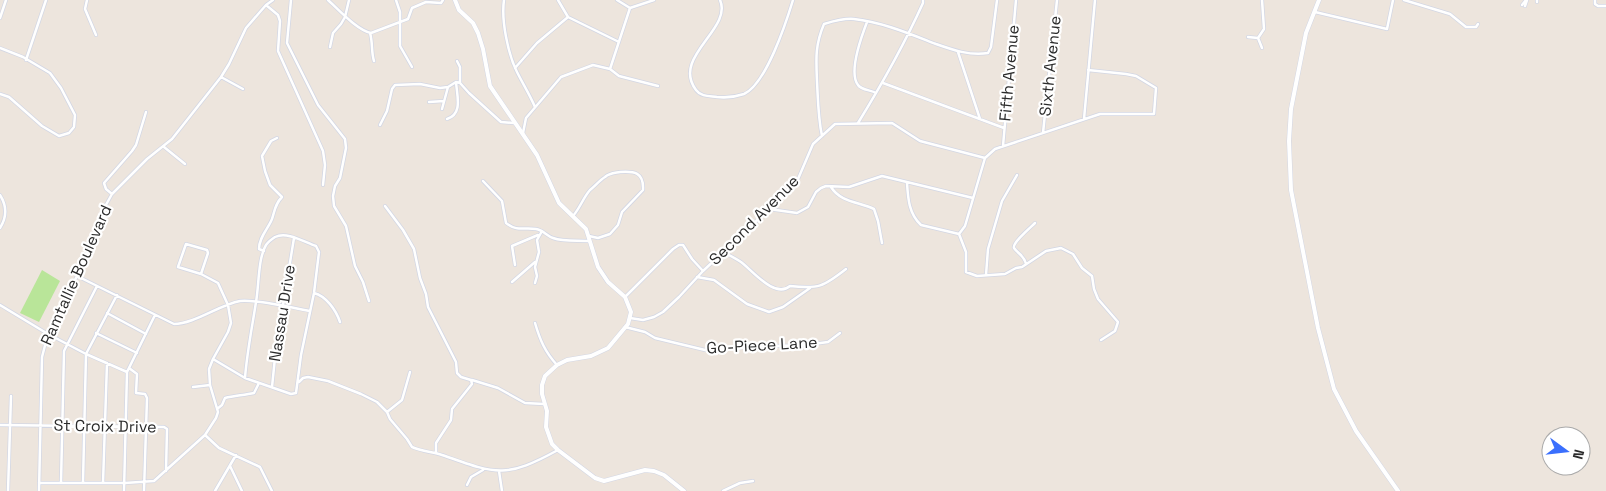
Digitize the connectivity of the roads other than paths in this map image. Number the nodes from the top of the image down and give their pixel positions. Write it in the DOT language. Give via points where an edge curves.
graph roads {
  1 [pos="6,0"];
  2 [pos="46,0"];
  3 [pos="87,0"];
  4 [pos="273,0"];
  5 [pos="291,0"];
  6 [pos="328,0"];
  7 [pos="349,0"];
  8 [pos="396,0"];
  9 [pos="443,0"];
  10 [pos="455,0"];
  11 [pos="504,0"];
  12 [pos="558,0"];
  13 [pos="617,0"];
  14 [pos="654,0"];
  15 [pos="720,0"];
  16 [pos="792,0"];
  17 [pos="923,0"];
  18 [pos="997,0"];
  19 [pos="1016,0"];
  20 [pos="1057,0"];
  21 [pos="1095,0"];
  22 [pos="1262,0"];
  23 [pos="1319,0"];
  24 [pos="1394,0"];
  25 [pos="1404,0"];
  26 [pos="1526,0"];
  27 [pos="1595,0"];
  28 [pos="266,5"];
  29 [pos="1524,5"];
  30 [pos="1606,6"];
  31 [pos="630,8"];
  32 [pos="1314,11"];
  33 [pos="345,17"];
  34 [pos="568,17"];
  35 [pos="0,18"];
  36 [pos="867,22"];
  37 [pos="400,23"];
  38 [pos="1478,24"];
  39 [pos="369,33"];
  40 [pos="909,34"];
  41 [pos="96,35"];
  42 [pos="1248,38"];
  43 [pos="1258,38"];
  44 [pos="619,42"];
  45 [pos="330,47"];
  46 [pos="0,48"];
  47 [pos="1262,48"];
  48 [pos="958,52"];
  49 [pos="26,60"];
  50 [pos="374,61"];
  51 [pos="457,61"];
  52 [pos="412,67"];
  53 [pos="515,68"];
  54 [pos="610,69"];
  55 [pos="1088,70"];
  56 [pos="221,76"];
  57 [pos="456,82"];
  58 [pos="883,82"];
  59 [pos="460,83"];
  60 [pos="658,86"];
  61 [pos="448,87"];
  62 [pos="243,89"];
  63 [pos="876,93"];
  64 [pos="0,94"];
  65 [pos="444,101"];
  66 [pos="429,102"];
  67 [pos="536,107"];
  68 [pos="442,109"];
  69 [pos="146,112"];
  70 [pos="447,119"];
  71 [pos="980,119"];
  72 [pos="1084,119"];
  73 [pos="514,123"];
  74 [pos="858,123"];
  75 [pos="380,125"];
  76 [pos="1004,128"];
  77 [pos="1043,133"];
  78 [pos="523,134"];
  79 [pos="822,136"];
  80 [pos="278,138"];
  81 [pos="1004,146"];
  82 [pos="164,147"];
  83 [pos="985,158"];
  84 [pos="185,164"];
  85 [pos="1017,174"];
  86 [pos="483,181"];
  87 [pos="907,182"];
  88 [pos="323,185"];
  89 [pos="830,187"];
  90 [pos="112,194"];
  91 [pos="0,195"];
  92 [pos="973,198"];
  93 [pos="385,206"];
  94 [pos="769,209"];
  95 [pos="573,216"];
  96 [pos="1035,223"];
  97 [pos="0,228"];
  98 [pos="542,231"];
  99 [pos="959,234"];
  100 [pos="538,235"];
  101 [pos="294,238"];
  102 [pos="590,238"];
  103 [pos="882,243"];
  104 [pos="264,251"];
  105 [pos="723,252"];
  106 [pos="536,261"];
  107 [pos="1026,264"];
  108 [pos="515,265"];
  109 [pos="846,269"];
  110 [pos="704,271"];
  111 [pos="201,274"];
  112 [pos="986,275"];
  113 [pos="77,276"];
  114 [pos="697,278"];
  115 [pos="512,282"];
  116 [pos="535,283"];
  117 [pos="97,286"];
  118 [pos="811,288"];
  119 [pos="314,293"];
  120 [pos="117,295"];
  121 [pos="625,297"];
  122 [pos="369,301"];
  123 [pos="256,302"];
  124 [pos="0,305"];
  125 [pos="228,305"];
  126 [pos="283,306"];
  127 [pos="310,311"];
  128 [pos="107,313"];
  129 [pos="156,315"];
  130 [pos="630,318"];
  131 [pos="340,322"];
  132 [pos="534,323"];
  133 [pos="625,327"];
  134 [pos="96,333"];
  135 [pos="840,333"];
  136 [pos="48,334"];
  137 [pos="146,334"];
  138 [pos="1101,340"];
  139 [pos="67,344"];
  140 [pos="137,353"];
  141 [pos="86,354"];
  142 [pos="212,359"];
  143 [pos="107,364"];
  144 [pos="557,365"];
  145 [pos="129,368"];
  146 [pos="127,372"];
  147 [pos="410,372"];
  148 [pos="244,378"];
  149 [pos="472,380"];
  150 [pos="259,383"];
  151 [pos="298,383"];
  152 [pos="210,385"];
  153 [pos="193,387"];
  154 [pos="272,388"];
  155 [pos="11,396"];
  156 [pos="546,404"];
  157 [pos="217,409"];
  158 [pos="388,412"];
  159 [pos="0,425"];
  160 [pos="10,425"];
  161 [pos="40,425"];
  162 [pos="63,426"];
  163 [pos="84,426"];
  164 [pos="105,426"];
  165 [pos="125,426"];
  166 [pos="146,427"];
  167 [pos="205,435"];
  168 [pos="558,450"];
  169 [pos="436,453"];
  170 [pos="236,455"];
  171 [pos="230,466"];
  172 [pos="483,470"];
  173 [pos="166,471"];
  174 [pos="498,471"];
  175 [pos="753,481"];
  176 [pos="39,482"];
  177 [pos="83,482"];
  178 [pos="61,483"];
  179 [pos="103,483"];
  180 [pos="124,483"];
  181 [pos="145,483"];
  182 [pos="467,484"];
  183 [pos="8,491"];
  184 [pos="39,491"];
  185 [pos="124,491"];
  186 [pos="144,491"];
  187 [pos="215,491"];
  188 [pos="242,491"];
  189 [pos="272,491"];
  190 [pos="502,491"];
  191 [pos="684,491"];
  192 [pos="723,491"];
  193 [pos="1398,491"];
  1 -- 35 [label="street"];
  2 -- 49 [label="street"];
  3 -- 41 [label="street" via="85,9"];
  4 -- 28 [label="street, Ramtallie Boulevard"];
  5 -- 122 [label="street" via="287,43 318,105 345,139 340,178 333,196 334,206 346,226 355,266"];
  6 -- 33 [label="street"];
  7 -- 33 [label="street"];
  8 -- 37 [label="street"];
  9 -- 37 [label="street" via="412,8 408,19"];
  10 -- 73 [label="street" via="459,10 473,23 490,86"];
  11 -- 53 [label="street" via="504,23"];
  12 -- 34 [label="street"];
  13 -- 31 [label="street"];
  14 -- 31 [label="street"];
  15 -- 16 [label="street" via="721,14 691,65 691,79 701,95 727,98 744,94 754,86 774,52"];
  17 -- 40 [label="street"];
  18 -- 48 [label="street" via="988,53"];
  19 -- 76 [label="street, Fifth Avenue"];
  20 -- 77 [label="street, Sixth Avenue"];
  21 -- 55 [label="street"];
  22 -- 43 [label="street" via="1264,29"];
  23 -- 32 [label="street"];
  24 -- 32 [label="street" via="1387,28"];
  25 -- 38 [label="street" via="1450,14 1466,27"];
  26 -- 29 [label="street"];
  27 -- 30 [label="street" via="1598,6"];
  28 -- 56 [label="street, Ramtallie Boulevard" via="246,28"];
  28 -- 88 [label="street" via="278,15 278,51 323,151"];
  31 -- 44 [label="street"];
  32 -- 193 [label="street" via="1301,53 1291,109 1288,141 1291,190 1318,328 1334,389 1356,431"];
  33 -- 39 [label="street"];
  33 -- 45 [label="street" via="333,33"];
  34 -- 44 [label="street"];
  34 -- 53 [label="street" via="537,43"];
  36 -- 40 [label="street"];
  36 -- 63 [label="street" via="856,50 856,81 859,87"];
  36 -- 79 [label="street" via="841,19 824,24 820,33 815,61"];
  37 -- 39 [label="street"];
  37 -- 52 [label="street" via="400,46"];
  39 -- 50 [label="street"];
  40 -- 48 [label="street"];
  40 -- 58 [label="street"];
  42 -- 43 [label="street"];
  43 -- 47 [label="street"];
  44 -- 54 [label="street"];
  46 -- 49 [label="street"];
  48 -- 71 [label="street"];
  49 -- 64 [label="street" via="50,73 61,88 75,115 74,127 69,133 59,136 42,126 9,97"];
  51 -- 59 [label="street"];
  53 -- 67 [label="street"];
  54 -- 60 [label="street" via="619,76"];
  54 -- 67 [label="street" via="593,65 561,77"];
  55 -- 72 [label="street"];
  55 -- 72 [label="street" via="1136,76 1156,88 1154,114 1100,114"];
  56 -- 62 [label="street"];
  56 -- 82 [label="street, Ramtallie Boulevard"];
  57 -- 59 [label="street"];
  57 -- 61 [label="street"];
  57 -- 70 [label="street" via="457,111"];
  58 -- 63 [label="street"];
  58 -- 71 [label="street"];
  59 -- 73 [label="street" via="500,122"];
  61 -- 65 [label="street"];
  61 -- 75 [label="street" via="395,85"];
  63 -- 74 [label="street"];
  65 -- 66 [label="street"];
  65 -- 68 [label="street"];
  67 -- 78 [label="street" via="526,118"];
  69 -- 90 [label="street" via="132,151 104,183"];
  71 -- 76 [label="street"];
  72 -- 77 [label="street"];
  73 -- 78 [label="street"];
  74 -- 79 [label="street, Second Avenue" via="835,124"];
  74 -- 83 [label="street, Second Avenue" via="892,123 920,141"];
  76 -- 81 [label="street, Fifth Avenue"];
  77 -- 81 [label="street"];
  78 -- 95 [label="street" via="543,165 559,204"];
  79 -- 94 [label="street, Second Avenue" via="810,150 798,179"];
  80 -- 104 [label="street" via="271,141 262,156 270,186 282,197 259,242 259,248"];
  81 -- 83 [label="street"];
  82 -- 84 [label="street"];
  82 -- 90 [label="street, Ramtallie Boulevard"];
  83 -- 92 [label="street"];
  85 -- 112 [label="street" via="1002,201 988,249"];
  86 -- 98 [label="street" via="502,201 506,223 512,228"];
  87 -- 89 [label="street" via="882,176 849,187"];
  87 -- 92 [label="street"];
  87 -- 99 [label="street" via="908,203 921,225"];
  89 -- 94 [label="street" via="818,190 808,208 798,213"];
  89 -- 103 [label="street" via="839,196 874,209"];
  90 -- 113 [label="street, Ramtallie Boulevard"];
  91 -- 97 [label="street" via="6,213"];
  92 -- 99 [label="street"];
  93 -- 149 [label="street" via="414,249 428,307 456,362 457,373"];
  94 -- 105 [label="street, Second Avenue"];
  95 -- 102 [label="street"];
  95 -- 102 [label="street" via="589,191 606,176 627,171 636,172 640,177 643,190 622,212 618,225 610,234"];
  96 -- 107 [label="street" via="1014,242"];
  98 -- 100 [label="street"];
  98 -- 102 [label="street" via="552,238"];
  99 -- 112 [label="street" via="966,252 966,272"];
  100 -- 106 [label="street"];
  100 -- 108 [label="street" via="512,246"];
  101 -- 104 [label="street" via="277,236"];
  101 -- 119 [label="street" via="318,248"];
  101 -- 126 [label="street, Nassau Drive"];
  102 -- 121 [label="street" via="602,274"];
  104 -- 123 [label="street"];
  105 -- 110 [label="street, Second Avenue"];
  105 -- 118 [label="street" via="740,261 776,290 790,286"];
  106 -- 115 [label="street"];
  106 -- 116 [label="street"];
  107 -- 112 [label="street" via="1005,274"];
  107 -- 138 [label="street" via="1052,249 1061,248 1073,254 1092,276 1098,299 1118,322 1115,331"];
  109 -- 118 [label="street" via="828,284"];
  110 -- 114 [label="street, Second Avenue"];
  110 -- 121 [label="street" via="679,244"];
  111 -- 111 [label="street" via="178,267 186,244 207,250"];
  111 -- 125 [label="street" via="218,282"];
  113 -- 117 [label="street"];
  113 -- 136 [label="street, Ramtallie Boulevard"];
  114 -- 118 [label="street" via="714,280 747,304 769,312 783,307"];
  114 -- 130 [label="street, Second Avenue" via="663,312 643,320"];
  117 -- 120 [label="street"];
  117 -- 139 [label="street"];
  119 -- 127 [label="street"];
  119 -- 131 [label="street" via="326,298"];
  120 -- 128 [label="street"];
  120 -- 129 [label="street"];
  121 -- 130 [label="street"];
  123 -- 125 [label="street"];
  123 -- 126 [label="street"];
  123 -- 148 [label="street"];
  124 -- 136 [label="street"];
  125 -- 129 [label="street" via="180,324"];
  125 -- 142 [label="street" via="230,328"];
  126 -- 127 [label="street"];
  126 -- 154 [label="street, Nassau Drive"];
  127 -- 151 [label="street"];
  128 -- 134 [label="street"];
  128 -- 137 [label="street"];
  129 -- 137 [label="street"];
  130 -- 133 [label="street"];
  132 -- 144 [label="street" via="542,346"];
  133 -- 135 [label="street, Go-Piece Lane" via="705,350 813,344 828,342"];
  133 -- 144 [label="street" via="600,353"];
  134 -- 140 [label="street"];
  134 -- 141 [label="street"];
  136 -- 139 [label="street"];
  136 -- 161 [label="street, Ramtallie Boulevard" via="42,356"];
  137 -- 140 [label="street"];
  139 -- 141 [label="street"];
  139 -- 162 [label="street" via="64,351"];
  140 -- 145 [label="street"];
  141 -- 143 [label="street"];
  141 -- 163 [label="street"];
  142 -- 148 [label="street"];
  142 -- 152 [label="street"];
  143 -- 146 [label="street"];
  143 -- 164 [label="street"];
  144 -- 156 [label="street" via="545,376 542,385"];
  145 -- 146 [label="street"];
  145 -- 166 [label="street" via="137,374 136,393 146,395"];
  146 -- 165 [label="street"];
  147 -- 158 [label="street" via="402,400"];
  148 -- 150 [label="street"];
  149 -- 156 [label="street" via="498,388 525,403"];
  149 -- 169 [label="street" via="452,409 451,420 436,443"];
  150 -- 154 [label="street"];
  150 -- 157 [label="street" via="254,393 225,398"];
  151 -- 154 [label="street" via="296,393 291,394"];
  151 -- 158 [label="street" via="306,377 328,381 369,397"];
  152 -- 153 [label="street"];
  152 -- 157 [label="street"];
  155 -- 160 [label="street"];
  156 -- 168 [label="street" via="548,436"];
  157 -- 167 [label="street" via="216,418"];
  158 -- 169 [label="street" via="412,447"];
  159 -- 160 [label="street, St Croix Drive"];
  160 -- 161 [label="street, St Croix Drive"];
  160 -- 183 [label="street"];
  161 -- 162 [label="street, St Croix Drive"];
  161 -- 176 [label="street, Ramtallie Boulevard"];
  162 -- 163 [label="street, St Croix Drive"];
  162 -- 178 [label="street"];
  163 -- 164 [label="street, St Croix Drive"];
  163 -- 177 [label="street"];
  164 -- 165 [label="street, St Croix Drive"];
  164 -- 179 [label="street"];
  165 -- 166 [label="street, St Croix Drive"];
  165 -- 180 [label="street"];
  166 -- 173 [label="street, St Croix Drive" via="166,429"];
  166 -- 181 [label="street"];
  167 -- 170 [label="street" via="216,446"];
  167 -- 173 [label="street"];
  168 -- 174 [label="street" via="525,467"];
  168 -- 191 [label="street" via="595,478 604,481 645,470 654,471"];
  169 -- 172 [label="street"];
  170 -- 171 [label="street"];
  170 -- 189 [label="street" via="260,467"];
  171 -- 187 [label="street"];
  171 -- 188 [label="street"];
  172 -- 174 [label="street"];
  172 -- 182 [label="street" via="471,477"];
  173 -- 181 [label="street" via="154,481"];
  174 -- 190 [label="street"];
  175 -- 192 [label="street" via="740,482"];
  176 -- 178 [label="street"];
  176 -- 184 [label="street, Ramtallie Boulevard"];
  177 -- 178 [label="street"];
  177 -- 179 [label="street"];
  179 -- 180 [label="street"];
  180 -- 181 [label="street"];
  180 -- 185 [label="street"];
  181 -- 186 [label="street"];
}
